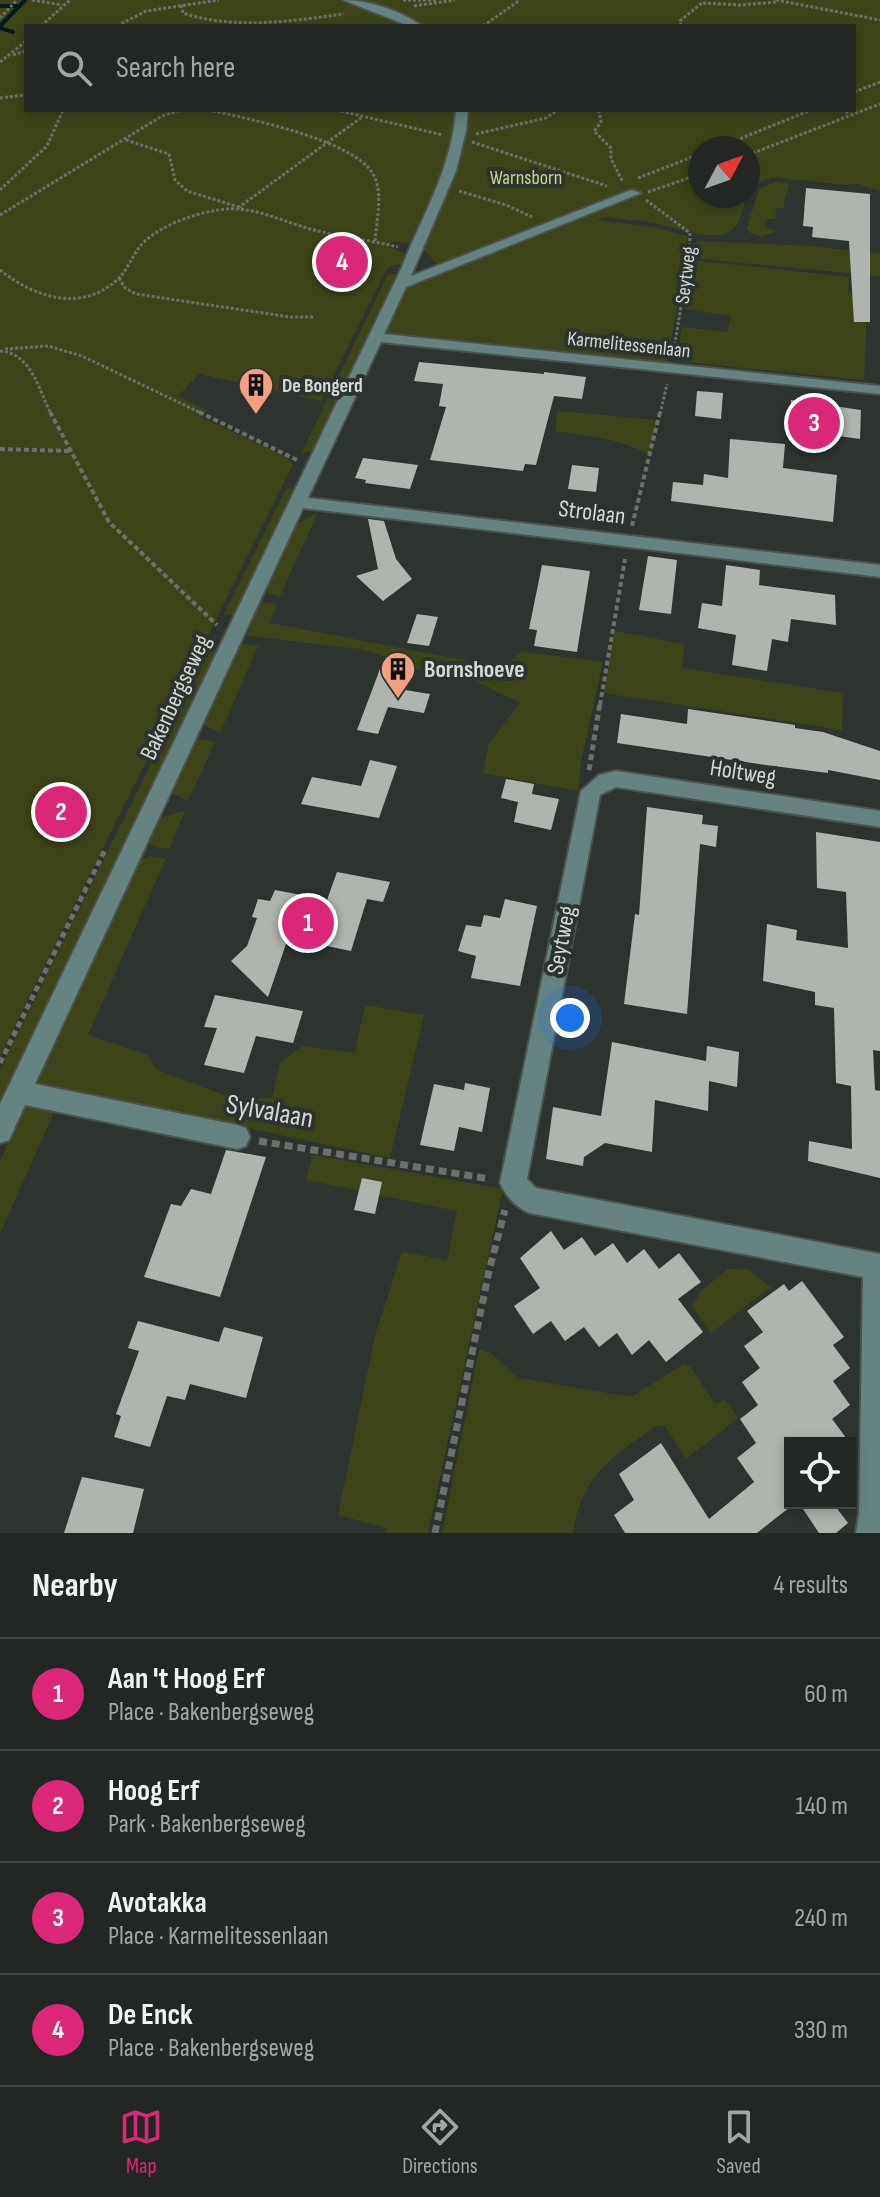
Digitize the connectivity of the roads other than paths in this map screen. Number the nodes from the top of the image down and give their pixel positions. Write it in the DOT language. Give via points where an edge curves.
graph roads {
  1 [pos="348,0"];
  2 [pos="412,24"];
  3 [pos="462,112"];
  4 [pos="635,193"];
  5 [pos="424,255"];
  6 [pos="444,268"];
  7 [pos="400,285"];
  8 [pos="375,337"];
  9 [pos="880,390"];
  10 [pos="298,502"];
  11 [pos="880,571"];
  12 [pos="595,788"];
  13 [pos="880,819"];
  14 [pos="18,1092"];
  15 [pos="0,1131"];
  16 [pos="237,1137"];
  17 [pos="878,1267"];
  18 [pos="871,1533"];
  1 -- 2 [label="street"];
  3 -- 5 [label="street, Bakenbergseweg" via="461,133"];
  4 -- 6 [label="street"];
  5 -- 6 [label="street"];
  5 -- 7 [label="street, Bakenbergseweg"];
  6 -- 7 [label="street"];
  7 -- 8 [label="street, Bakenbergseweg"];
  8 -- 9 [label="street, Karmelitessenlaan"];
  8 -- 10 [label="street, Bakenbergseweg"];
  10 -- 11 [label="street, Strolaan"];
  10 -- 14 [label="street, Bakenbergseweg"];
  12 -- 13 [label="street, Holtweg" via="616,779"];
  12 -- 17 [label="street, Seytweg" via="521,1192"];
  14 -- 15 [label="street, Bakenbergseweg"];
  14 -- 16 [label="street, Sylvalaan"];
  17 -- 18 [label="street"];
}
